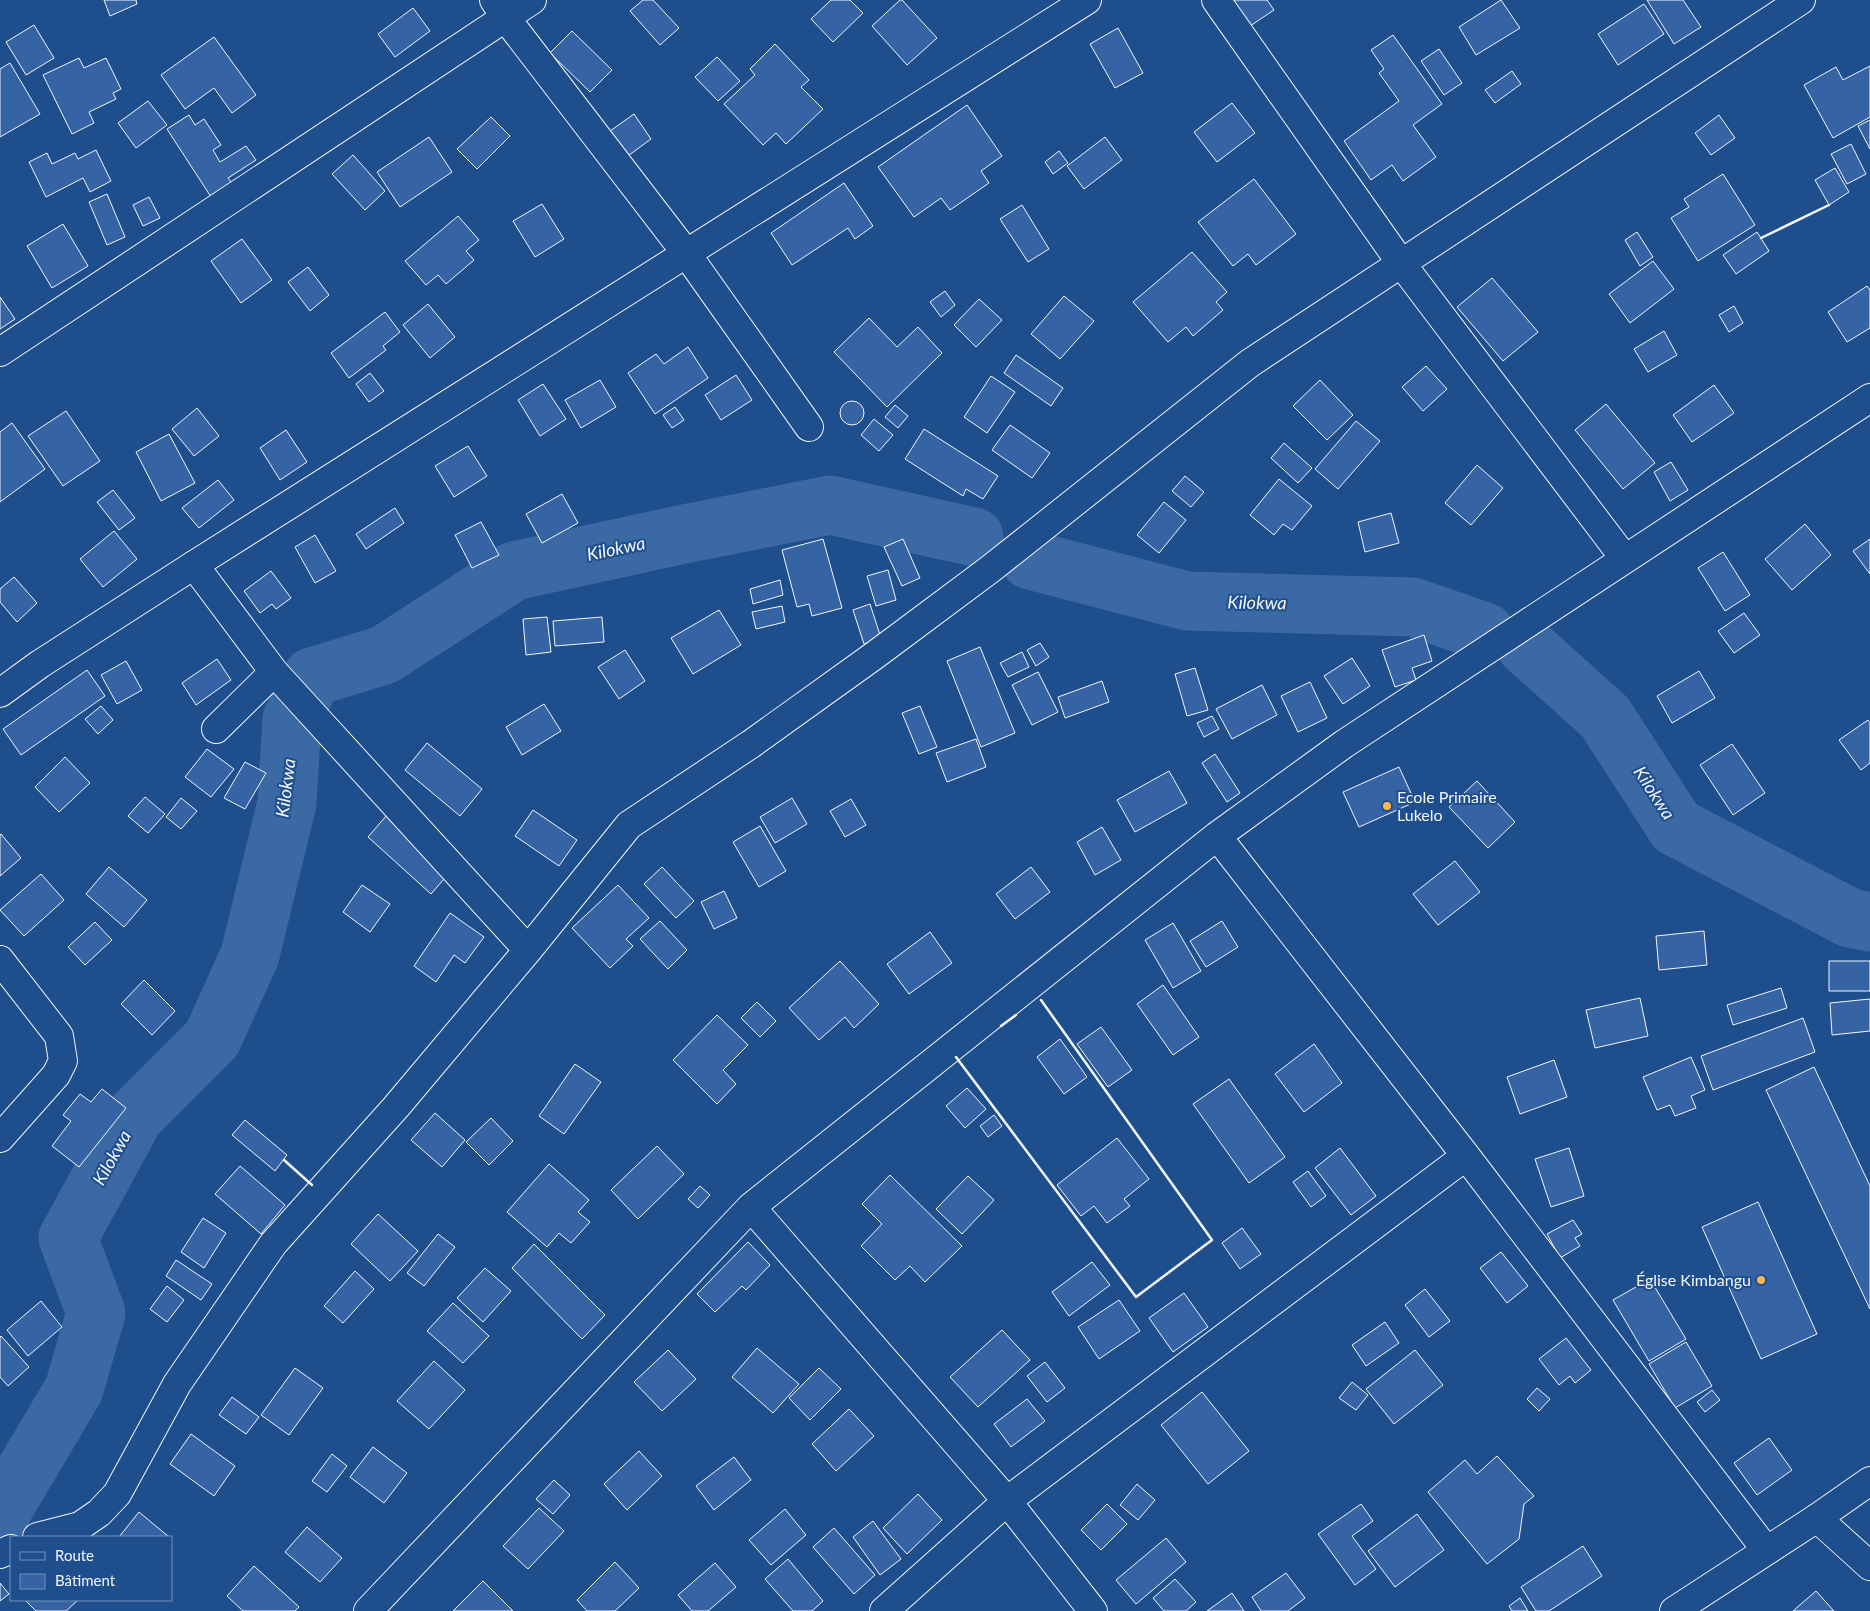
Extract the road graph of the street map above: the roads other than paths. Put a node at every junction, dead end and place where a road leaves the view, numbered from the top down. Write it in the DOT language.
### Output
graph roads {
  1 [pos="532,0"];
  2 [pos="1087,0"];
  3 [pos="1216,0"];
  4 [pos="1801,0"];
  5 [pos="499,9"];
  6 [pos="686,253"];
  7 [pos="1401,263"];
  8 [pos="0,352"];
  9 [pos="1870,398"];
  10 [pos="808,427"];
  11 [pos="1625,559"];
  12 [pos="194,565"];
  13 [pos="280,678"];
  14 [pos="0,693"];
  15 [pos="216,730"];
  16 [pos="1217,836"];
  17 [pos="528,950"];
  18 [pos="0,960"];
  19 [pos="0,1138"];
  20 [pos="1466,1156"];
  21 [pos="751,1207"];
  22 [pos="1870,1481"];
  23 [pos="1007,1501"];
  24 [pos="1816,1518"];
  25 [pos="41,1536"];
  26 [pos="1766,1550"];
  27 [pos="1870,1566"];
  28 [pos="368,1611"];
  29 [pos="884,1611"];
  30 [pos="1093,1611"];
  31 [pos="1674,1611"];
  1 -- 5 [label="street"];
  2 -- 6 [label="street"];
  3 -- 7 [label="street"];
  4 -- 7 [label="street"];
  5 -- 6 [label="street"];
  5 -- 8 [label="street"];
  6 -- 10 [label="street"];
  6 -- 12 [label="street"];
  7 -- 11 [label="street"];
  7 -- 17 [label="street"];
  9 -- 11 [label="street"];
  11 -- 16 [label="street"];
  12 -- 13 [label="street"];
  12 -- 14 [label="street"];
  13 -- 15 [label="street"];
  13 -- 17 [label="street"];
  16 -- 20 [label="street"];
  16 -- 21 [label="street"];
  17 -- 25 [label="street"];
  18 -- 19 [label="street"];
  20 -- 23 [label="street"];
  20 -- 26 [label="street"];
  21 -- 23 [label="street"];
  21 -- 28 [label="street"];
  22 -- 24 [label="street"];
  23 -- 29 [label="street"];
  23 -- 30 [label="street"];
  24 -- 26 [label="street"];
  24 -- 27 [label="street"];
  26 -- 31 [label="street"];
}
